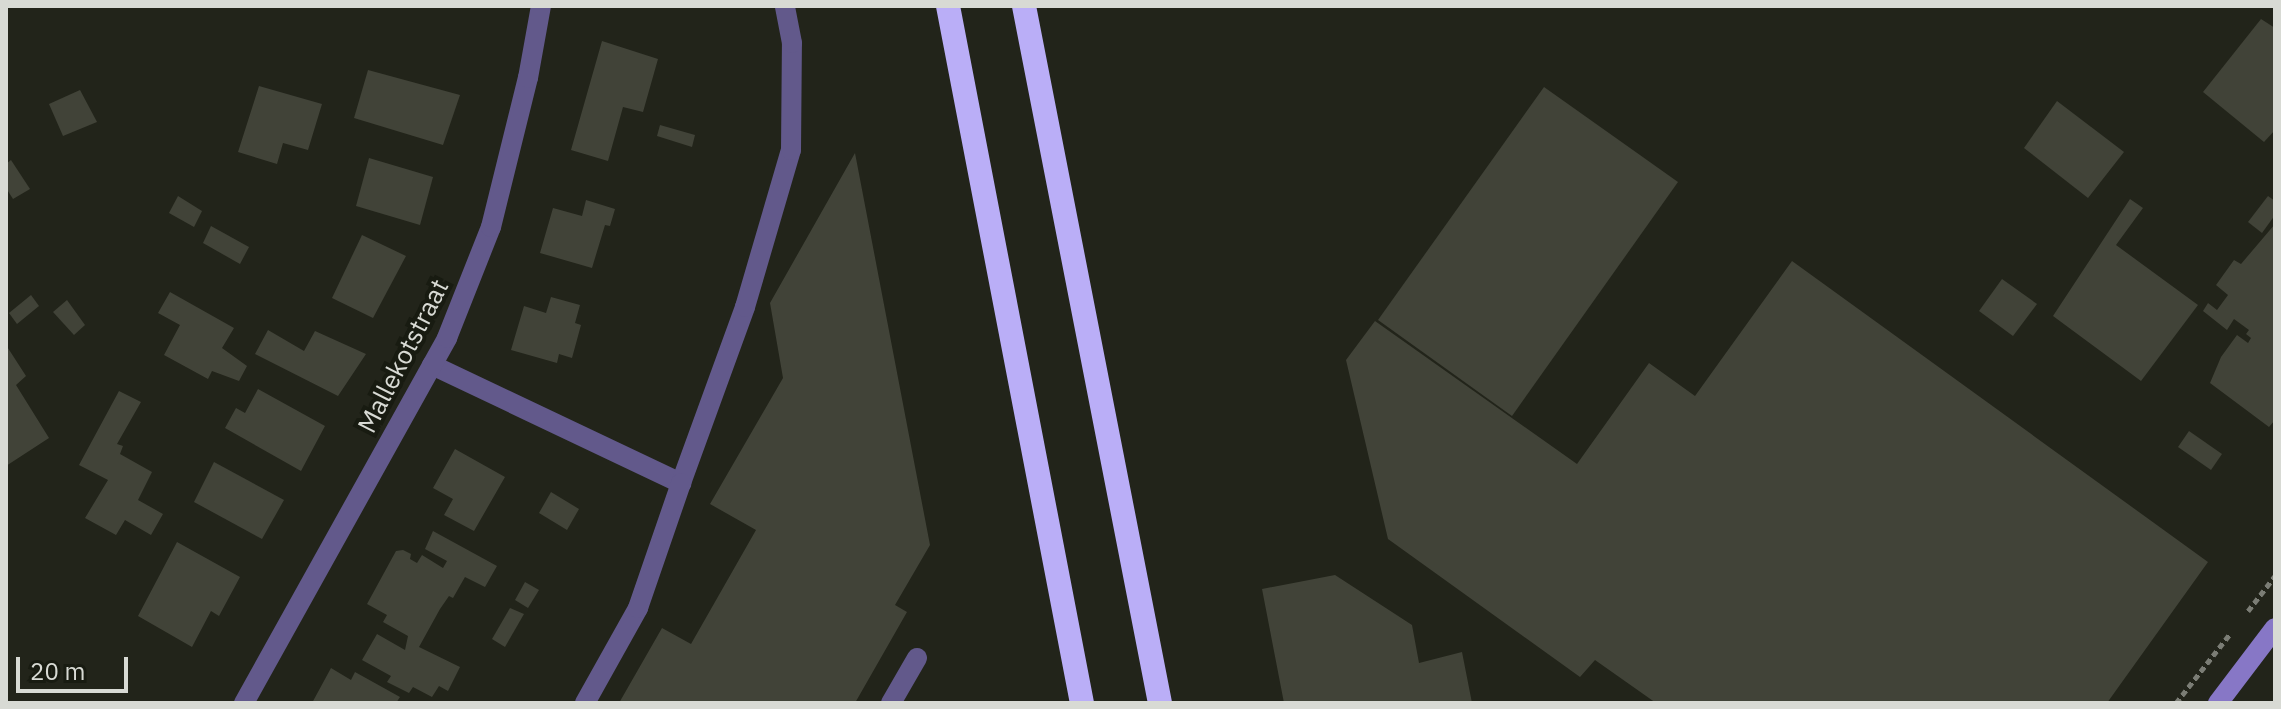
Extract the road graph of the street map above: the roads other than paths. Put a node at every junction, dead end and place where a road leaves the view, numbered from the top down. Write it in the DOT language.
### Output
graph roads {
  1 [pos="541,6"];
  2 [pos="785,6"];
  3 [pos="948,6"];
  4 [pos="1024,6"];
  5 [pos="432,365"];
  6 [pos="681,483"];
  7 [pos="2275,628"];
  8 [pos="917,658"];
  9 [pos="244,703"];
  10 [pos="585,703"];
  11 [pos="891,703"];
  12 [pos="1082,703"];
  13 [pos="1160,703"];
  14 [pos="2218,703"];
  1 -- 5 [label="street, Mallekotstraat"];
  2 -- 6 [label="street"];
  3 -- 12 [label="highway"];
  4 -- 13 [label="highway"];
  5 -- 6 [label="street"];
  5 -- 9 [label="street, Mallekotstraat"];
  6 -- 10 [label="street"];
  7 -- 14 [label="street"];
  8 -- 11 [label="street"];
}
